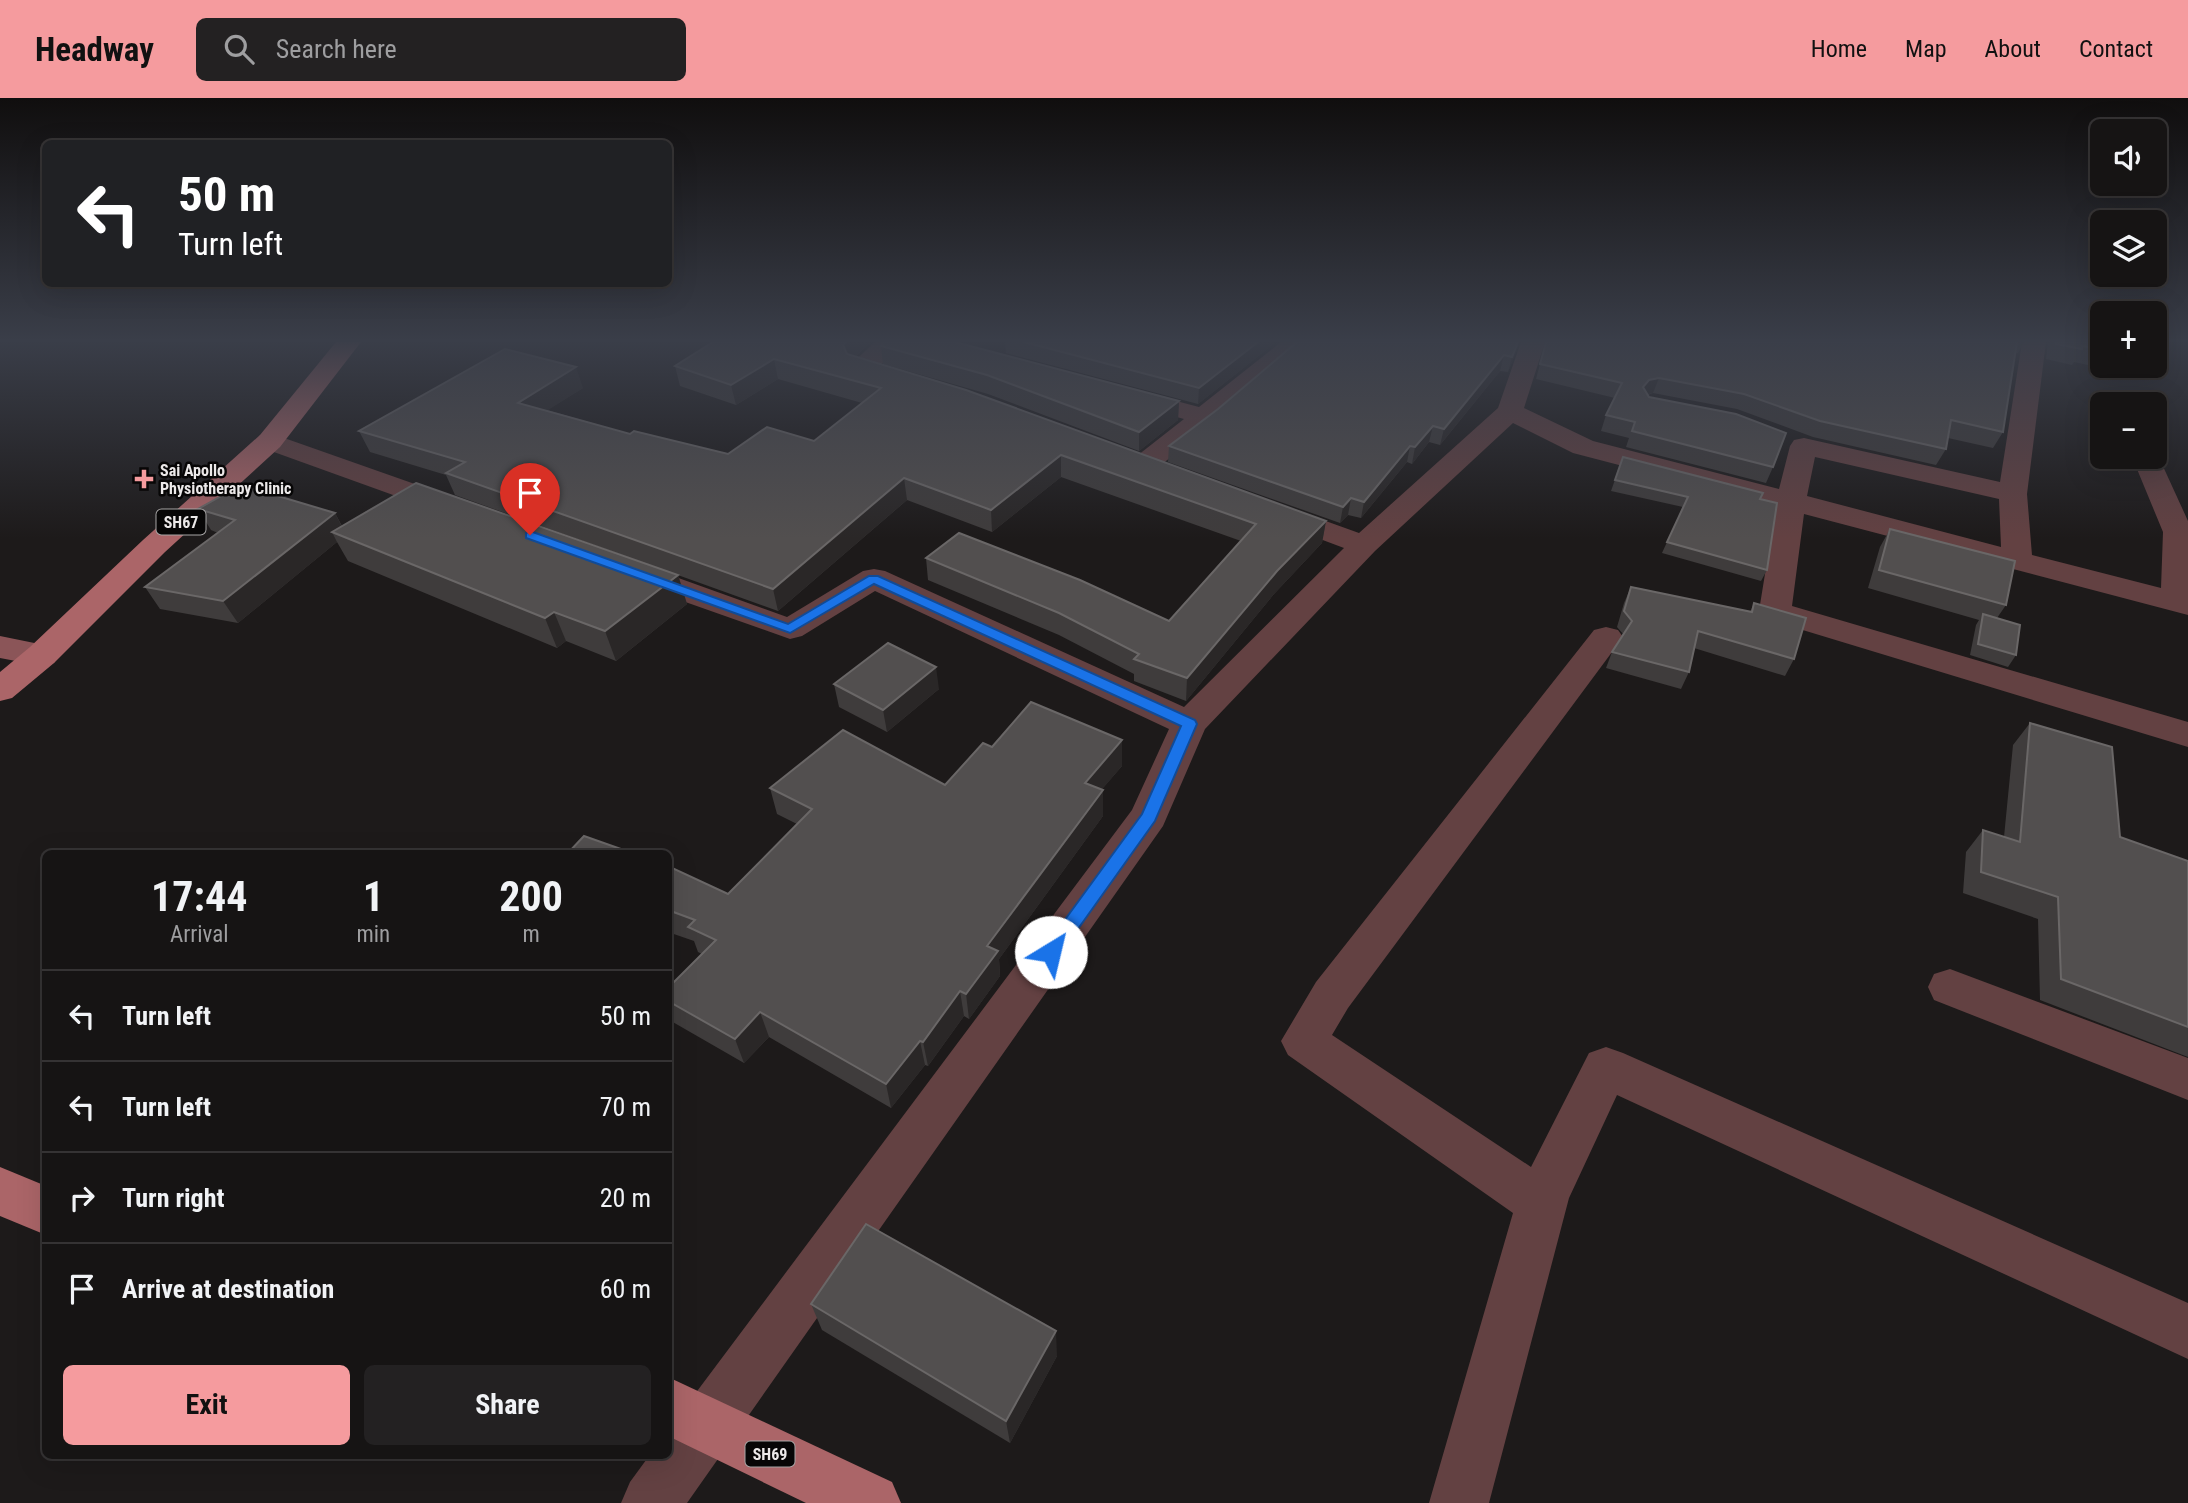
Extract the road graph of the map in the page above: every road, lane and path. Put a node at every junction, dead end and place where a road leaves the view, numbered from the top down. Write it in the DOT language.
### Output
graph roads {
  1 [pos="297,408"];
  2 [pos="1170,408"];
  3 [pos="1217,408"];
  4 [pos="1511,408"];
  5 [pos="2025,408"];
  6 [pos="1510,411"];
  7 [pos="1206,417"];
  8 [pos="270,441"];
  9 [pos="1114,454"];
  10 [pos="1143,465"];
  11 [pos="2151,469"];
  12 [pos="1169,475"];
  13 [pos="2014,494"];
  14 [pos="1791,501"];
  15 [pos="1247,503"];
  16 [pos="478,516"];
  17 [pos="1364,545"];
  18 [pos="2017,559"];
  19 [pos="608,563"];
  20 [pos="2183,603"];
  21 [pos="1606,637"];
  22 [pos="0,646"];
  23 [pos="42,655"];
  24 [pos="0,690"];
  25 [pos="1189,724"];
  26 [pos="2188,735"];
  27 [pos="1950,987"];
  28 [pos="2188,1079"];
  29 [pos="0,1191"];
  30 [pos="1541,1203"];
  31 [pos="42,1209"];
  32 [pos="2188,1331"];
  33 [pos="689,1415"];
  34 [pos="672,1454"];
  35 [pos="670,1459"];
  36 [pos="651,1503"];
  37 [pos="871,1503"];
  38 [pos="1459,1503"];
  1 -- 8 [label="main road, SH67"];
  2 -- 7 [label="street"];
  3 -- 7 [label="street"];
  4 -- 6 [label="street"];
  5 -- 13 [label="street"];
  6 -- 14 [label="street"];
  6 -- 17 [label="street"];
  7 -- 10 [label="street"];
  8 -- 16 [label="street"];
  8 -- 23 [label="main road, SH67"];
  9 -- 10 [label="street"];
  10 -- 12 [label="street"];
  11 -- 20 [label="street"];
  13 -- 14 [label="street"];
  13 -- 18 [label="street"];
  14 -- 18 [label="street"];
  14 -- 26 [label="street"];
  15 -- 17 [label="street"];
  17 -- 25 [label="street"];
  18 -- 20 [label="street"];
  19 -- 25 [label="street"];
  21 -- 30 [label="street"];
  22 -- 23 [label="main road"];
  23 -- 24 [label="main road, SH67"];
  25 -- 33 [label="street"];
  27 -- 28 [label="street"];
  29 -- 31 [label="main road"];
  30 -- 32 [label="street"];
  30 -- 38 [label="street"];
  33 -- 34 [label="street"];
  33 -- 37 [label="main road, SH69"];
  35 -- 36 [label="street"];
}
